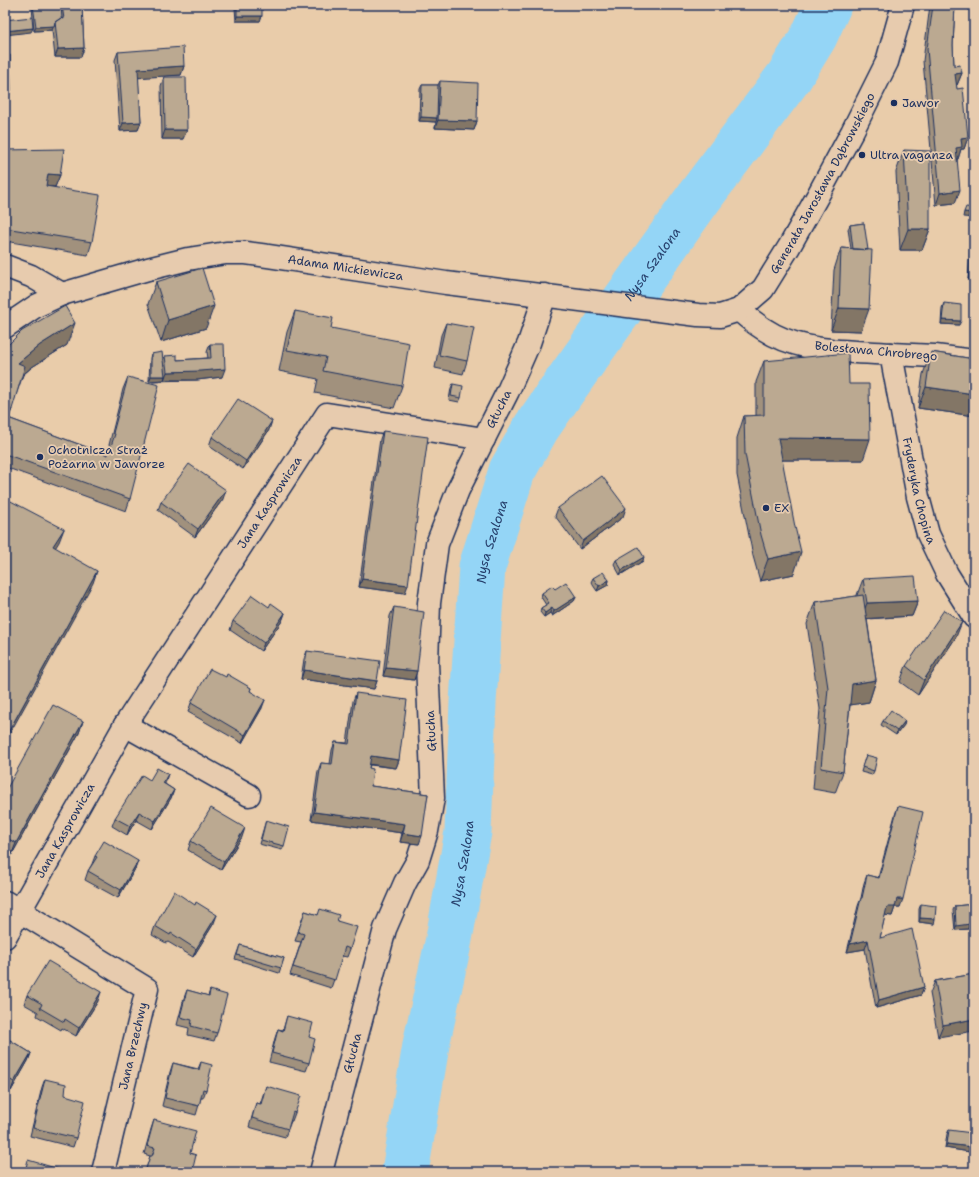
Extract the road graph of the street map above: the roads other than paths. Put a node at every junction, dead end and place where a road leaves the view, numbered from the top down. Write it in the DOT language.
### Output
graph roads {
  1 [pos="903,5"];
  2 [pos="5,266"];
  3 [pos="62,294"];
  4 [pos="554,296"];
  5 [pos="739,310"];
  6 [pos="698,315"];
  7 [pos="5,327"];
  8 [pos="892,354"];
  9 [pos="974,361"];
  10 [pos="484,439"];
  11 [pos="974,617"];
  12 [pos="125,725"];
  13 [pos="249,795"];
  14 [pos="13,907"];
  15 [pos="5,937"];
  16 [pos="103,1172"];
  17 [pos="321,1172"];
  1 -- 5 [label="street, Generała Jarosława Dąbrowskiego"];
  2 -- 3 [label="street"];
  3 -- 4 [label="street, Adama Mickiewicza"];
  3 -- 7 [label="street, Adama Mickiewicza"];
  4 -- 6 [label="street, Adama Mickiewicza"];
  4 -- 10 [label="street, Głucha"];
  5 -- 6 [label="street, Generała Jarosława Dąbrowskiego"];
  5 -- 8 [label="street, Bolesława Chrobrego"];
  8 -- 9 [label="street, Bolesława Chrobrego"];
  8 -- 11 [label="street, Fryderyka Chopina"];
  10 -- 12 [label="street, Jana Kasprowicza"];
  10 -- 17 [label="street, Głucha"];
  12 -- 13 [label="street"];
  12 -- 14 [label="street, Jana Kasprowicza"];
  14 -- 15 [label="street, Jana Kasprowicza"];
  14 -- 16 [label="street, Jana Brzechwy"];
}
